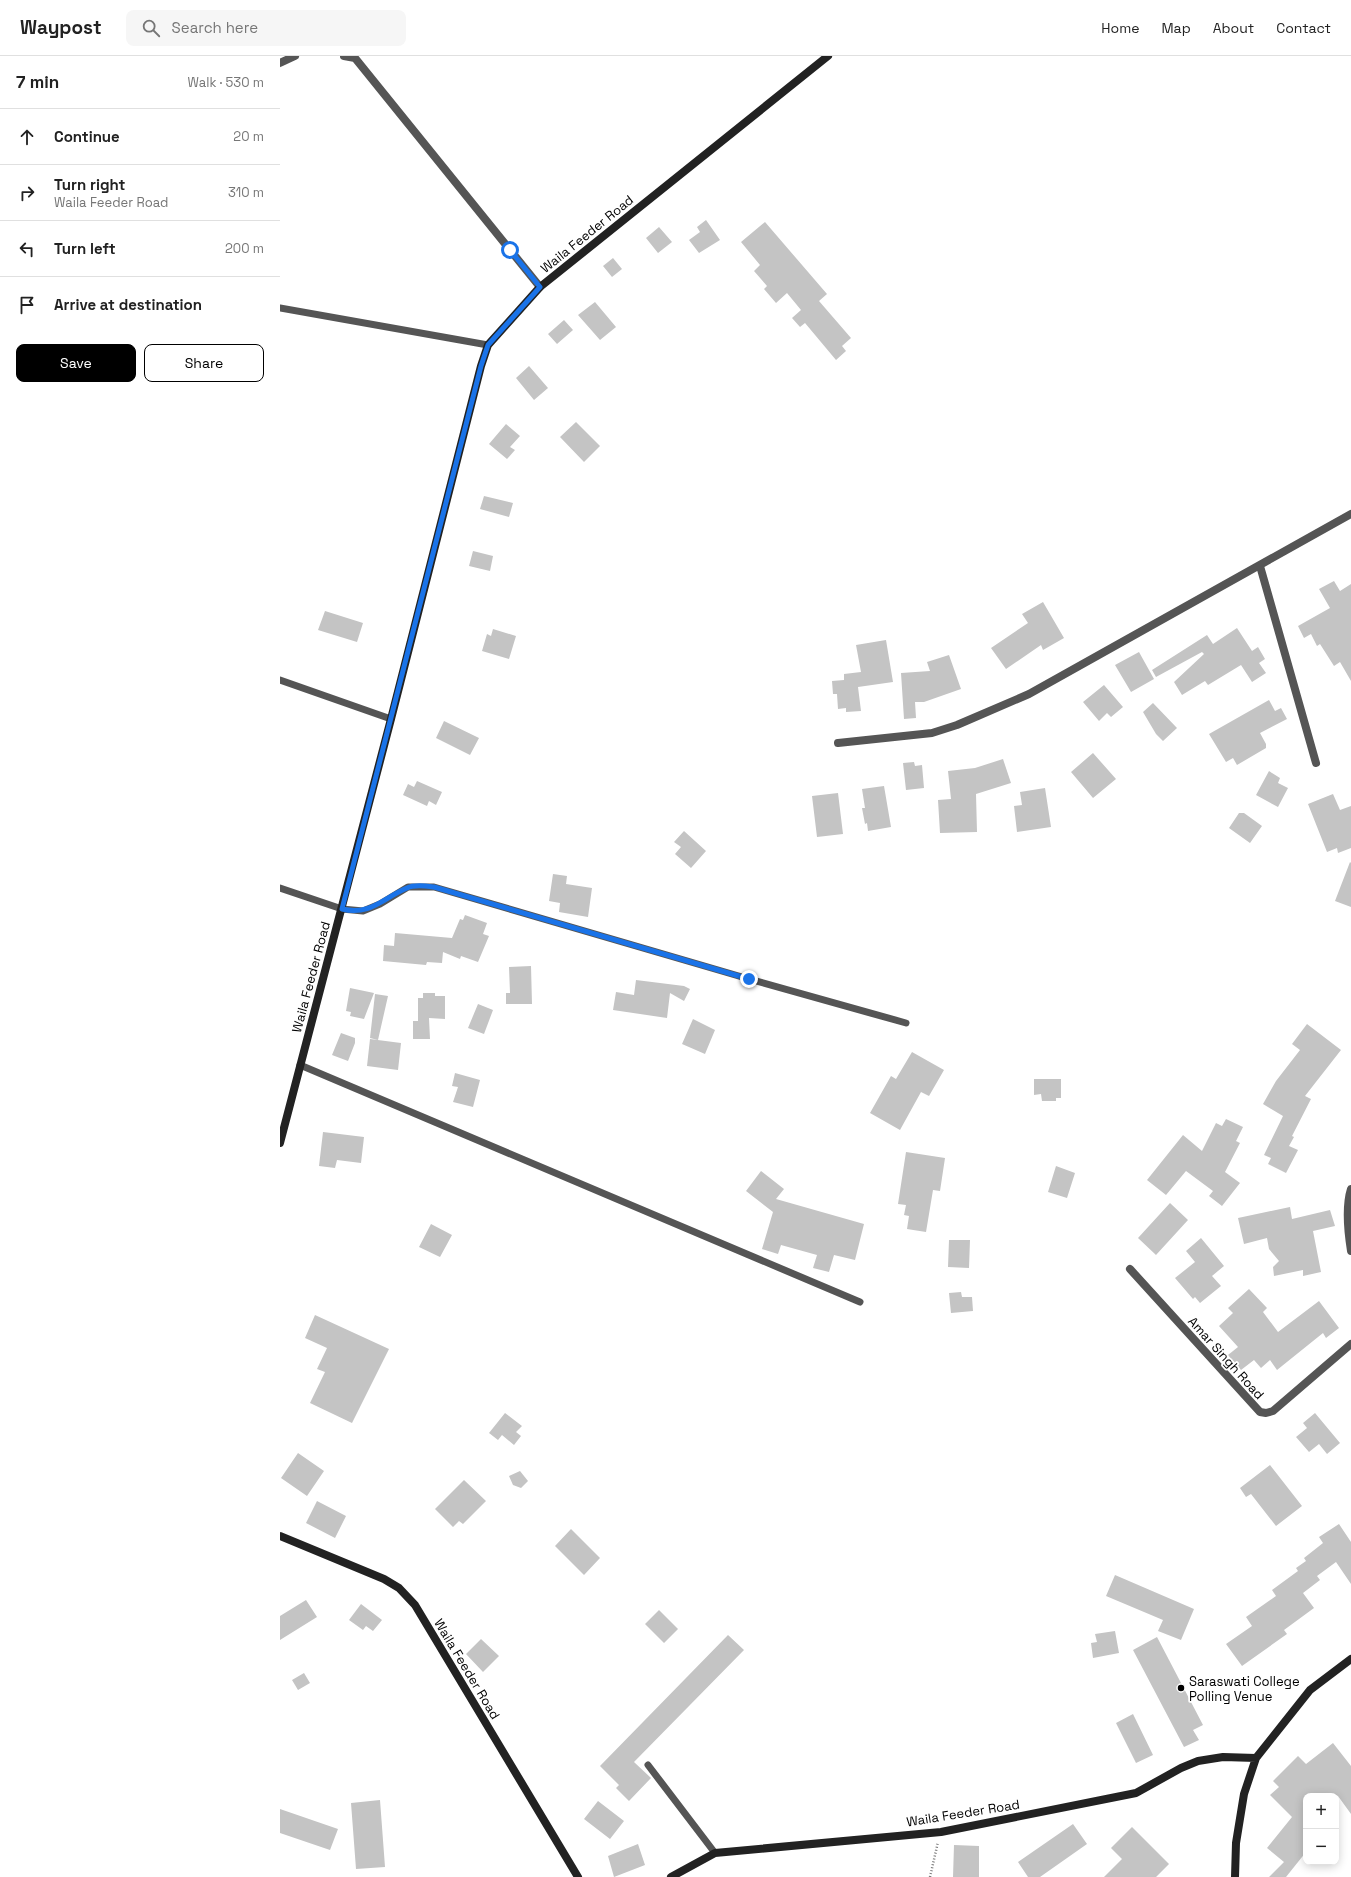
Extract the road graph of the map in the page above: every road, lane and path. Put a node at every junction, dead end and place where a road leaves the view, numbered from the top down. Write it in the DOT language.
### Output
graph roads {
  1 [pos="295,56"];
  2 [pos="344,56"];
  3 [pos="828,56"];
  4 [pos="356,57"];
  5 [pos="280,63"];
  6 [pos="540,287"];
  7 [pos="280,308"];
  8 [pos="488,345"];
  9 [pos="1351,514"];
  10 [pos="1260,566"];
  11 [pos="280,680"];
  12 [pos="391,719"];
  13 [pos="838,743"];
  14 [pos="1316,763"];
  15 [pos="280,888"];
  16 [pos="342,909"];
  17 [pos="906,1023"];
  18 [pos="300,1065"];
  19 [pos="282,1126"];
  20 [pos="280,1143"];
  21 [pos="1351,1189"];
  22 [pos="1351,1251"];
  23 [pos="1130,1269"];
  24 [pos="860,1302"];
  25 [pos="1351,1344"];
  26 [pos="280,1536"];
  27 [pos="1351,1659"];
  28 [pos="1256,1758"];
  29 [pos="648,1765"];
  30 [pos="941,1832"];
  31 [pos="715,1853"];
  32 [pos="578,1877"];
  33 [pos="671,1877"];
  34 [pos="930,1877"];
  35 [pos="1235,1877"];
  1 -- 5 [label="street"];
  2 -- 4 [label="street"];
  3 -- 6 [label="street, Waila Feeder Road"];
  4 -- 6 [label="street"];
  6 -- 8 [label="street, Waila Feeder Road"];
  7 -- 8 [label="lane"];
  8 -- 12 [label="street, Waila Feeder Road"];
  9 -- 10 [label="street"];
  10 -- 13 [label="street"];
  10 -- 14 [label="street"];
  11 -- 12 [label="lane"];
  12 -- 16 [label="street, Waila Feeder Road"];
  15 -- 16 [label="lane"];
  16 -- 17 [label="lane"];
  16 -- 18 [label="street, Waila Feeder Road"];
  18 -- 19 [label="street, Waila Feeder Road"];
  18 -- 24 [label="lane"];
  19 -- 20 [label="street, Waila Feeder Road"];
  21 -- 22 [label="street"];
  23 -- 25 [label="street, Amar Singh Road"];
  26 -- 32 [label="street, Waila Feeder Road"];
  27 -- 28 [label="street"];
  28 -- 30 [label="street, Waila Feeder Road"];
  28 -- 35 [label="street"];
  29 -- 31 [label="lane"];
  30 -- 31 [label="street, Waila Feeder Road"];
  30 -- 34 [label="path"];
  31 -- 33 [label="street, Waila Feeder Road"];
}
